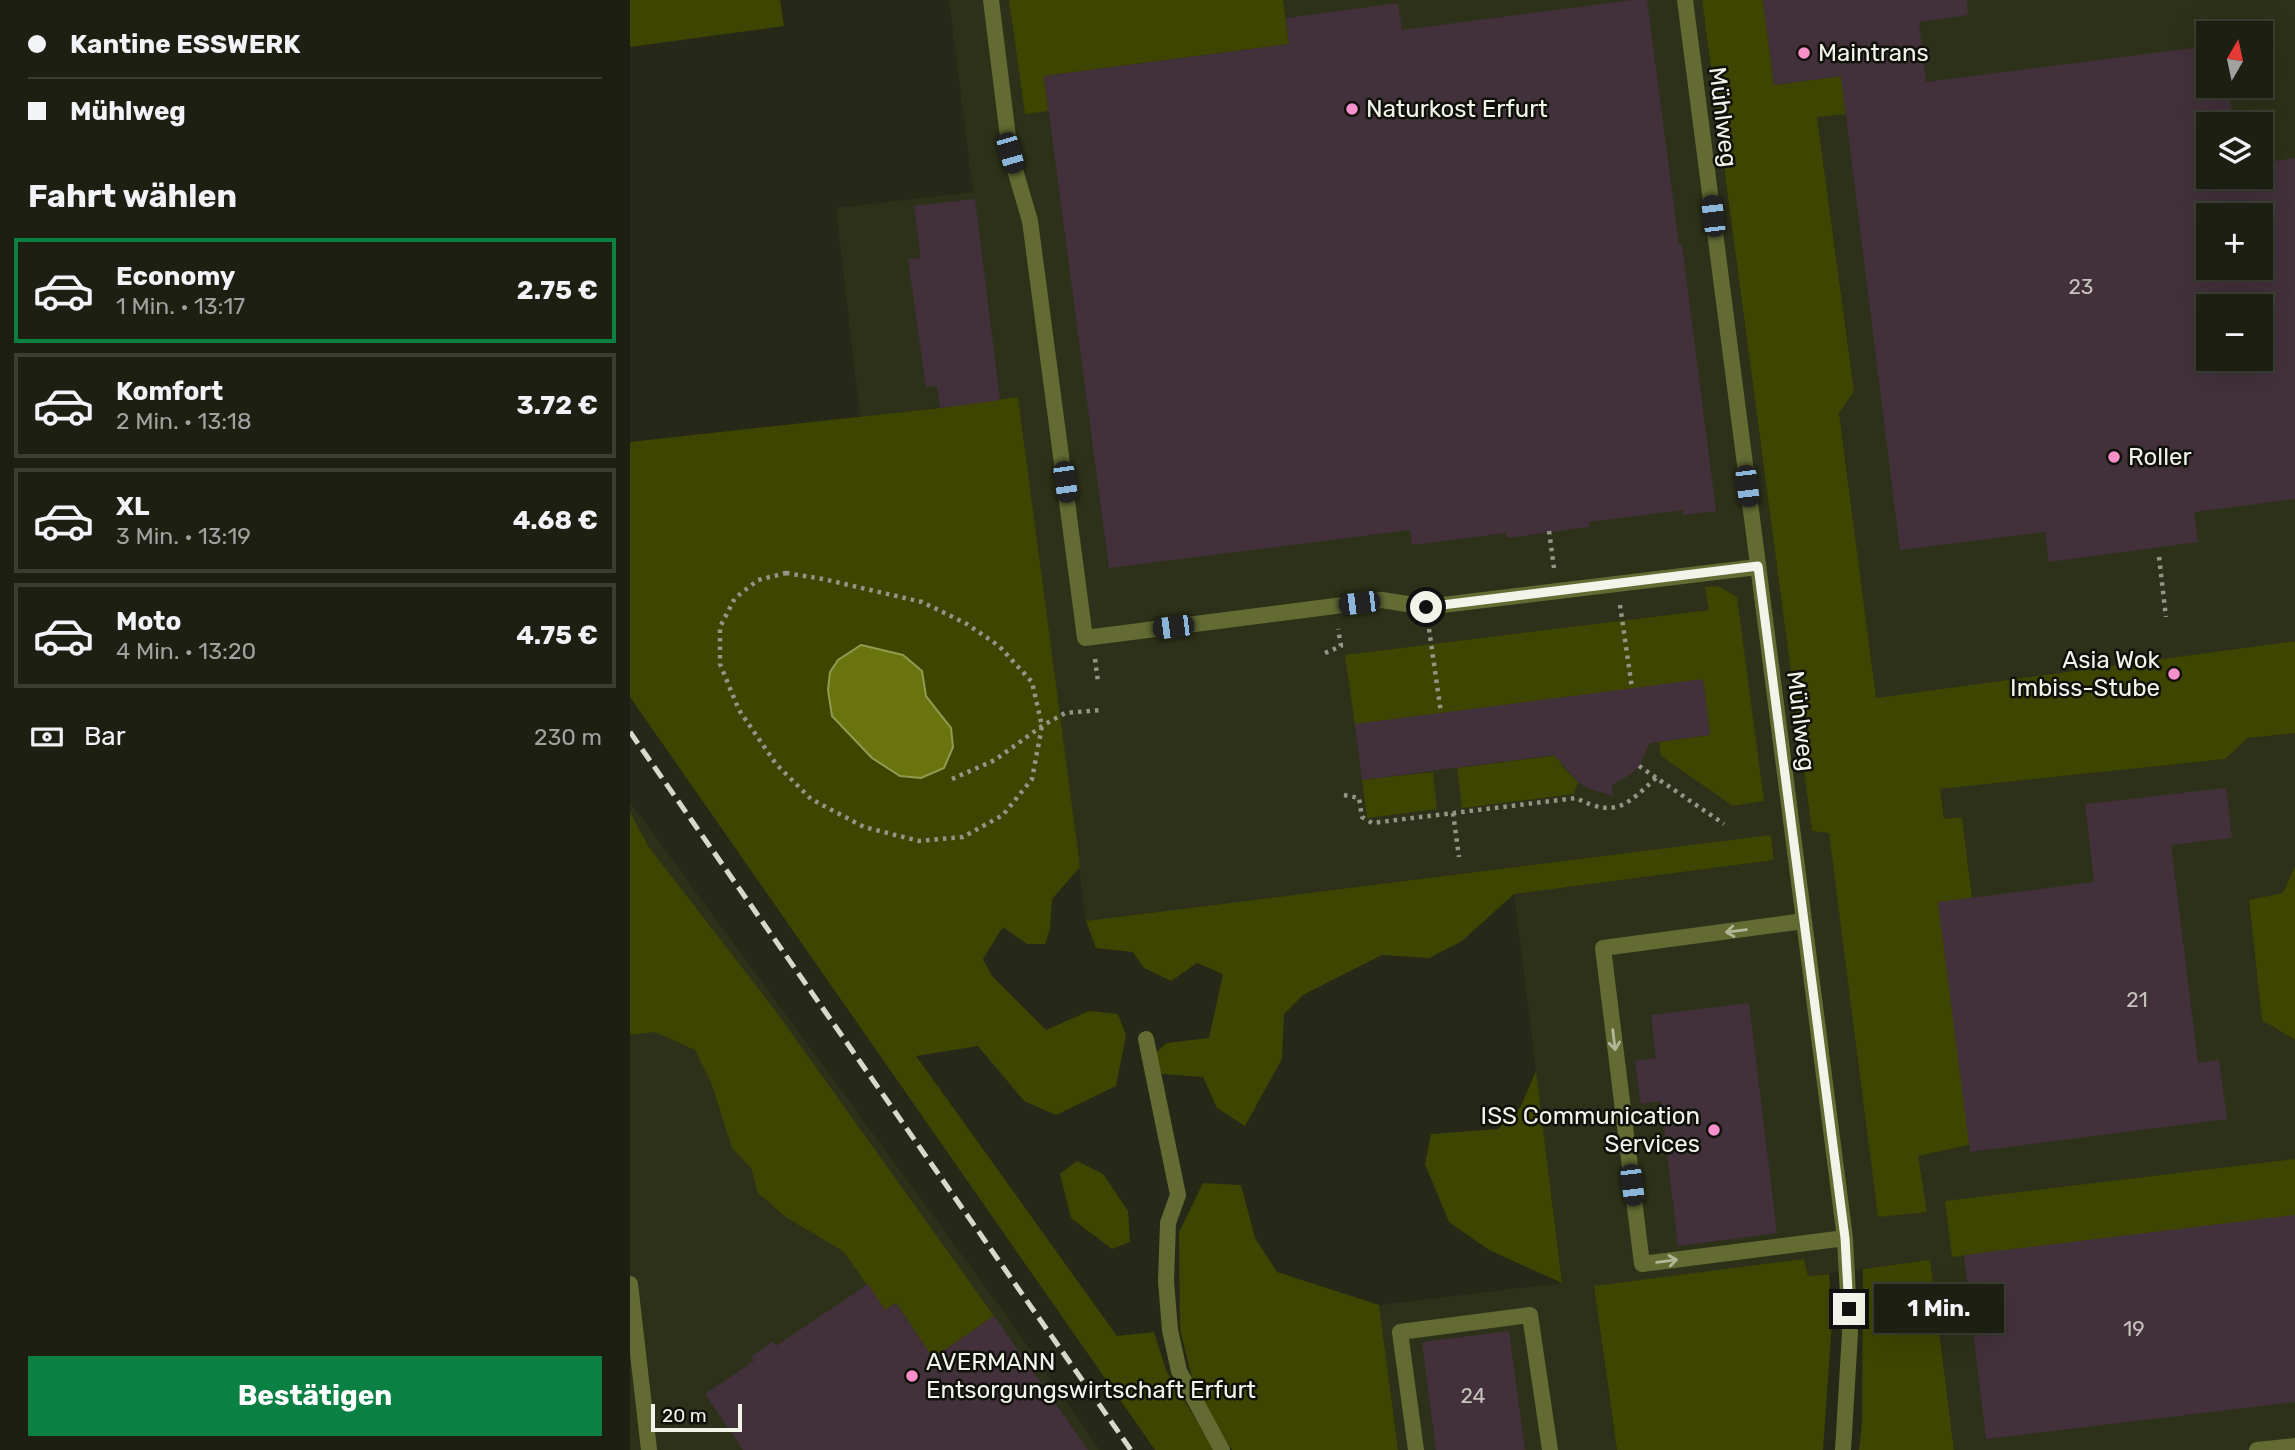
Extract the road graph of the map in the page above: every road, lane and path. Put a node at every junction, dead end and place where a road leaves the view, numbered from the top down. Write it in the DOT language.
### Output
graph roads {
  1 [pos="991,0"];
  2 [pos="1685,0"];
  3 [pos="1549,531"];
  4 [pos="2159,557"];
  5 [pos="1758,566"];
  6 [pos="1616,584"];
  7 [pos="1557,591"];
  8 [pos="1335,606"];
  9 [pos="1426,607"];
  10 [pos="2166,617"];
  11 [pos="1325,653"];
  12 [pos="1632,688"];
  13 [pos="1101,710"];
  14 [pos="1441,713"];
  15 [pos="1042,726"];
  16 [pos="1639,766"];
  17 [pos="1657,778"];
  18 [pos="952,779"];
  19 [pos="1344,795"];
  20 [pos="1453,813"];
  21 [pos="1724,824"];
  22 [pos="1459,857"];
  23 [pos="1804,922"];
  24 [pos="1146,1039"];
  25 [pos="1845,1238"];
  26 [pos="630,1284"];
  27 [pos="2295,1446"];
  28 [pos="649,1450"];
  29 [pos="1222,1450"];
  30 [pos="1416,1450"];
  31 [pos="1550,1450"];
  32 [pos="1843,1450"];
  33 [pos="2257,1450"];
  1 -- 8 [label="lane"];
  2 -- 5 [label="lane, Mühlweg"];
  3 -- 7 [label="path"];
  4 -- 10 [label="path"];
  5 -- 6 [label="lane"];
  5 -- 23 [label="lane, Mühlweg"];
  6 -- 7 [label="lane"];
  6 -- 12 [label="path"];
  7 -- 9 [label="lane"];
  8 -- 9 [label="lane"];
  8 -- 11 [label="path"];
  9 -- 14 [label="path"];
  13 -- 15 [label="path"];
  15 -- 15 [label="path"];
  15 -- 18 [label="path"];
  16 -- 17 [label="path"];
  17 -- 20 [label="path"];
  17 -- 21 [label="path"];
  19 -- 20 [label="path"];
  20 -- 22 [label="path"];
  23 -- 25 [label="lane, Mühlweg"];
  23 -- 25 [label="lane, one-way"];
  24 -- 29 [label="lane"];
  25 -- 32 [label="lane, Mühlweg"];
  26 -- 28 [label="lane"];
  27 -- 33 [label="lane"];
  30 -- 31 [label="lane"];
}
